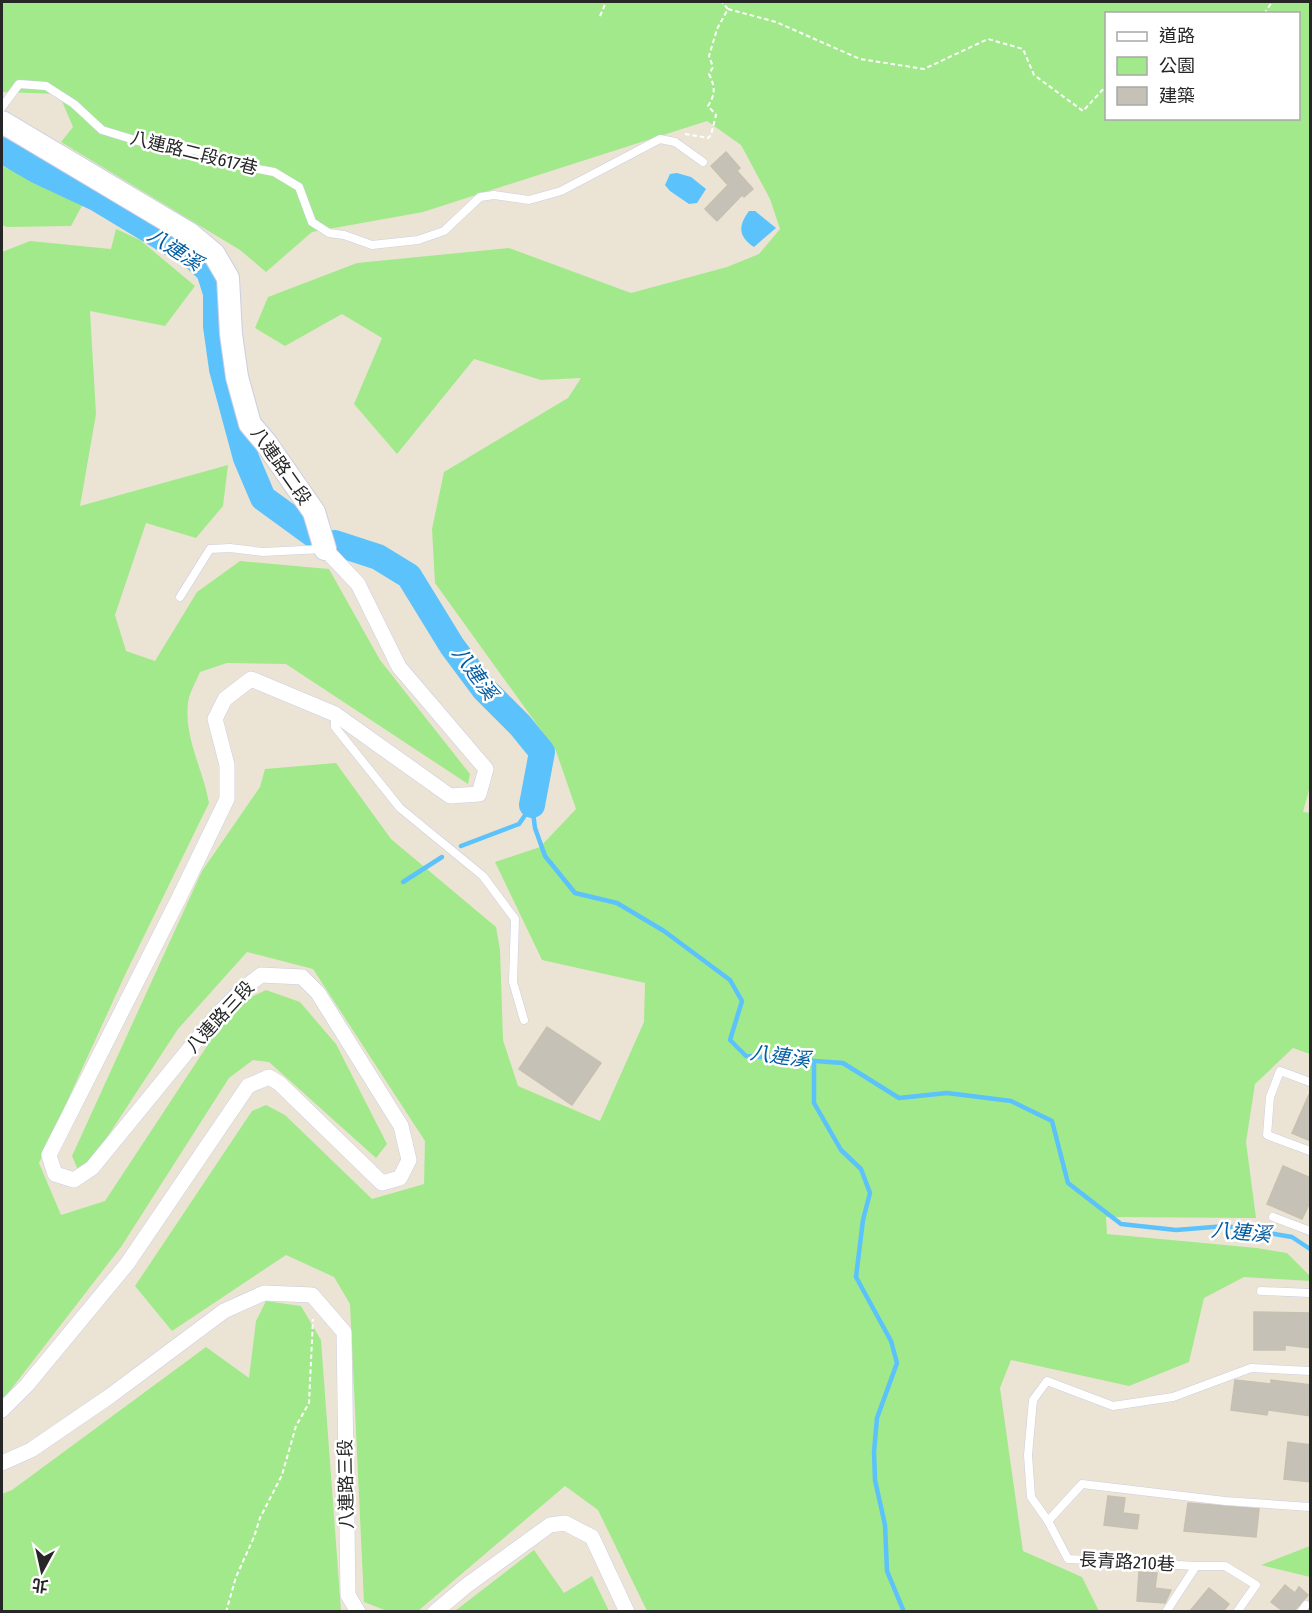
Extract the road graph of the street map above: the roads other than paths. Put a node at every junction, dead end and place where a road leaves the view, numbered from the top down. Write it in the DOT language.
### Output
graph roads {
  1 [pos="2,107"];
  2 [pos="2,122"];
  3 [pos="703,162"];
  4 [pos="325,549"];
  5 [pos="180,597"];
  6 [pos="250,679"];
  7 [pos="335,714"];
  8 [pos="524,1020"];
  9 [pos="1311,1083"];
  10 [pos="1311,1151"];
  11 [pos="1273,1217"];
  12 [pos="1311,1231"];
  13 [pos="1261,1291"];
  14 [pos="1311,1293"];
  15 [pos="1311,1371"];
  16 [pos="2,1410"];
  17 [pos="2,1463"];
  18 [pos="1311,1507"];
  19 [pos="1048,1521"];
  20 [pos="1196,1566"];
  21 [pos="357,1611"];
  22 [pos="435,1611"];
  23 [pos="627,1611"];
  24 [pos="1166,1611"];
  25 [pos="1237,1611"];
  1 -- 3 [label="lane, 八連路二段617巷"];
  2 -- 4 [label="street, 八連路二段"];
  4 -- 5 [label="lane"];
  4 -- 7 [label="street, 八連路二段"];
  6 -- 7 [label="street, 八連路二段"];
  6 -- 16 [label="street, 八連路三段"];
  7 -- 8 [label="lane"];
  9 -- 10 [label="lane"];
  11 -- 12 [label="lane"];
  13 -- 14 [label="lane"];
  15 -- 19 [label="lane, 長青路210巷"];
  17 -- 21 [label="street, 八連路三段"];
  18 -- 19 [label="lane"];
  19 -- 20 [label="lane, 長青路210巷"];
  20 -- 24 [label="lane"];
  20 -- 25 [label="lane, 長青路210巷"];
  22 -- 23 [label="street"];
}
